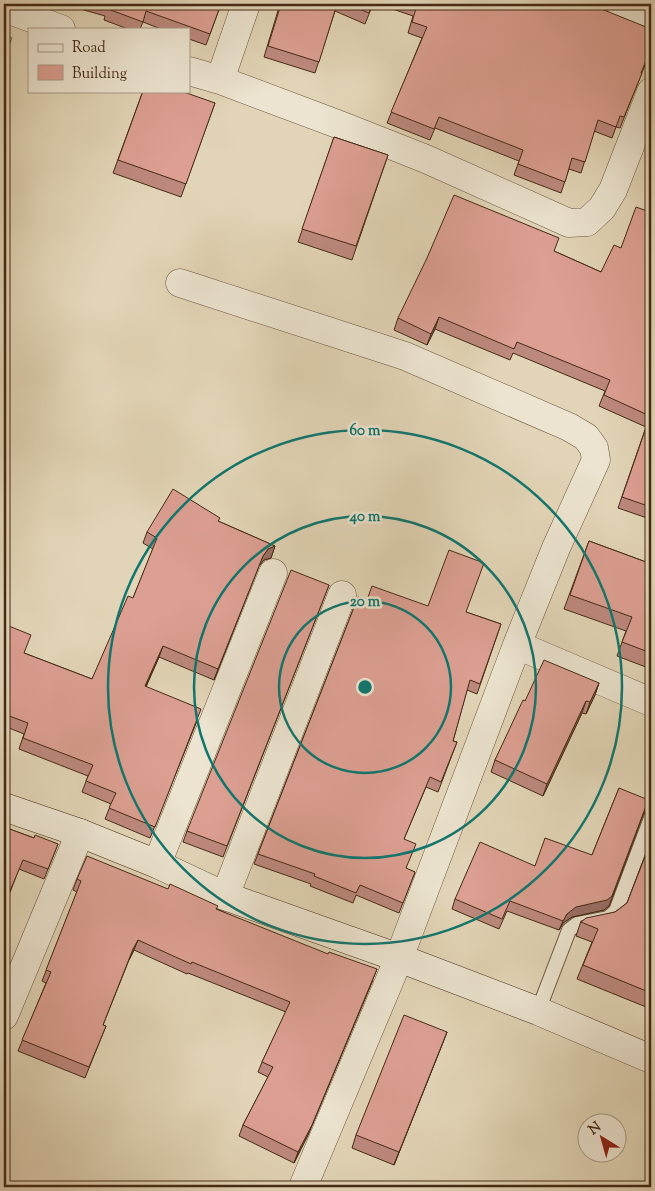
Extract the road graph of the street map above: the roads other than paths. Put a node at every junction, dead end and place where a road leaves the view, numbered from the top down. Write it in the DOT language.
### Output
graph roads {
  1 [pos="246,4"];
  2 [pos="620,4"];
  3 [pos="4,8"];
  4 [pos="651,14"];
  5 [pos="58,28"];
  6 [pos="190,71"];
  7 [pos="220,80"];
  8 [pos="651,92"];
  9 [pos="180,283"];
  10 [pos="273,573"];
  11 [pos="342,595"];
  12 [pos="517,645"];
  13 [pos="651,702"];
  14 [pos="4,807"];
  15 [pos="651,818"];
  16 [pos="80,834"];
  17 [pos="157,864"];
  18 [pos="225,896"];
  19 [pos="399,958"];
  20 [pos="538,1011"];
  21 [pos="4,1016"];
  22 [pos="651,1059"];
  23 [pos="303,1187"];
  1 -- 7 [label="street"];
  2 -- 4 [label="street"];
  3 -- 5 [label="street"];
  6 -- 7 [label="street"];
  7 -- 8 [label="street"];
  9 -- 12 [label="street"];
  10 -- 17 [label="street"];
  11 -- 18 [label="street"];
  12 -- 13 [label="street"];
  12 -- 19 [label="street"];
  14 -- 16 [label="street"];
  15 -- 20 [label="lane"];
  16 -- 17 [label="street"];
  16 -- 21 [label="street"];
  17 -- 18 [label="street"];
  18 -- 19 [label="street"];
  19 -- 20 [label="street"];
  19 -- 23 [label="street"];
  20 -- 22 [label="street"];
}
